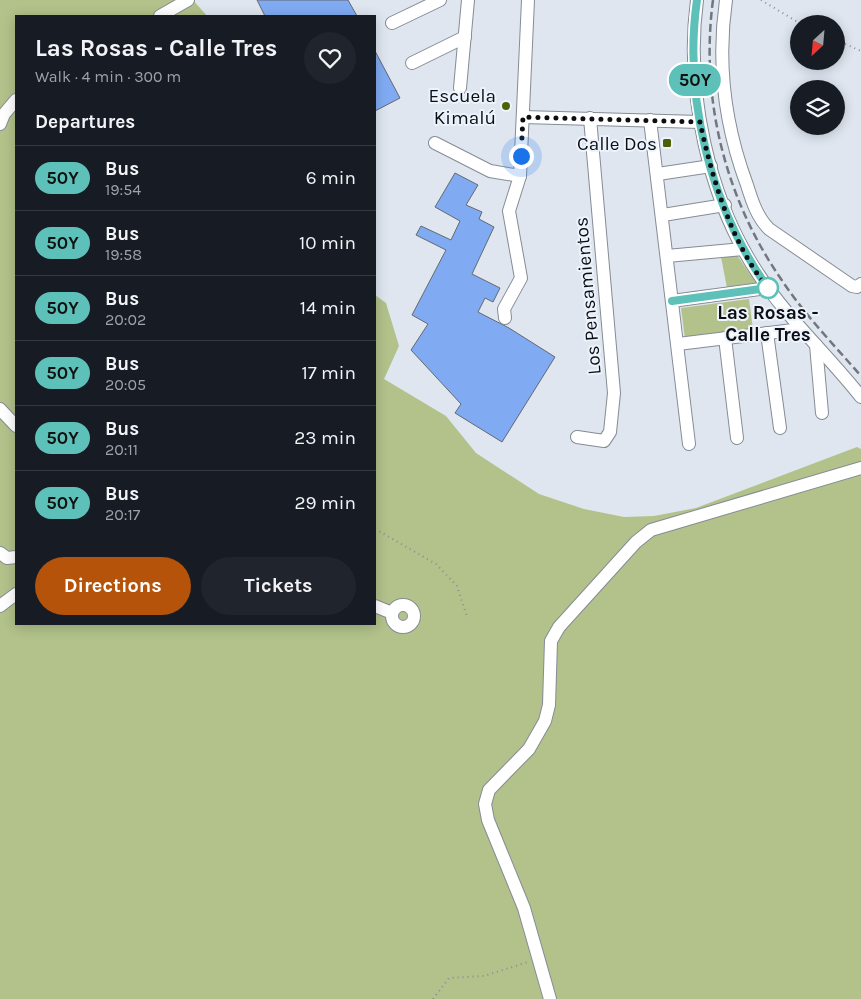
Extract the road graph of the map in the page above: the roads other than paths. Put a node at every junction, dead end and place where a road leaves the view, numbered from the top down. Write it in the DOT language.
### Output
graph roads {
  1 [pos="188,0"];
  2 [pos="440,0"];
  3 [pos="468,0"];
  4 [pos="528,0"];
  5 [pos="697,0"];
  6 [pos="726,0"];
  7 [pos="162,15"];
  8 [pos="392,23"];
  9 [pos="465,37"];
  10 [pos="412,63"];
  11 [pos="460,88"];
  12 [pos="15,101"];
  13 [pos="523,117"];
  14 [pos="590,118"];
  15 [pos="650,120"];
  16 [pos="700,122"];
  17 [pos="0,124"];
  18 [pos="435,143"];
  19 [pos="711,166"];
  20 [pos="658,174"];
  21 [pos="520,176"];
  22 [pos="725,206"];
  23 [pos="663,215"];
  24 [pos="743,249"];
  25 [pos="667,256"];
  26 [pos="861,284"];
  27 [pos="768,288"];
  28 [pos="672,301"];
  29 [pos="505,318"];
  30 [pos="801,329"];
  31 [pos="766,333"];
  32 [pos="725,338"];
  33 [pos="678,344"];
  34 [pos="816,345"];
  35 [pos="861,397"];
  36 [pos="0,409"];
  37 [pos="822,413"];
  38 [pos="15,425"];
  39 [pos="780,428"];
  40 [pos="577,437"];
  41 [pos="737,438"];
  42 [pos="688,444"];
  43 [pos="861,468"];
  44 [pos="0,553"];
  45 [pos="15,557"];
  46 [pos="15,595"];
  47 [pos="0,606"];
  48 [pos="376,606"];
  49 [pos="392,613"];
  50 [pos="550,999"];
  1 -- 7 [label="street"];
  2 -- 8 [label="street"];
  3 -- 9 [label="street"];
  4 -- 13 [label="street"];
  5 -- 16 [label="street"];
  6 -- 26 [label="street"];
  9 -- 10 [label="street"];
  9 -- 11 [label="street"];
  12 -- 17 [label="street"];
  13 -- 14 [label="street"];
  13 -- 21 [label="street"];
  14 -- 15 [label="street"];
  14 -- 40 [label="street, Los Pensamientos"];
  15 -- 16 [label="street"];
  15 -- 20 [label="street"];
  16 -- 19 [label="street"];
  18 -- 21 [label="street"];
  19 -- 20 [label="street"];
  19 -- 22 [label="street"];
  20 -- 23 [label="street"];
  21 -- 29 [label="street"];
  22 -- 23 [label="street"];
  22 -- 24 [label="street"];
  23 -- 25 [label="street"];
  24 -- 25 [label="street"];
  24 -- 27 [label="street"];
  25 -- 28 [label="street"];
  27 -- 28 [label="street"];
  27 -- 30 [label="street"];
  28 -- 33 [label="street"];
  30 -- 31 [label="street"];
  30 -- 34 [label="street"];
  31 -- 32 [label="street"];
  31 -- 39 [label="street"];
  32 -- 33 [label="street"];
  32 -- 41 [label="street"];
  33 -- 42 [label="street"];
  34 -- 35 [label="street"];
  34 -- 37 [label="street"];
  36 -- 38 [label="street"];
  43 -- 50 [label="street"];
  44 -- 45 [label="street"];
  46 -- 47 [label="street"];
  48 -- 49 [label="street"];
}
